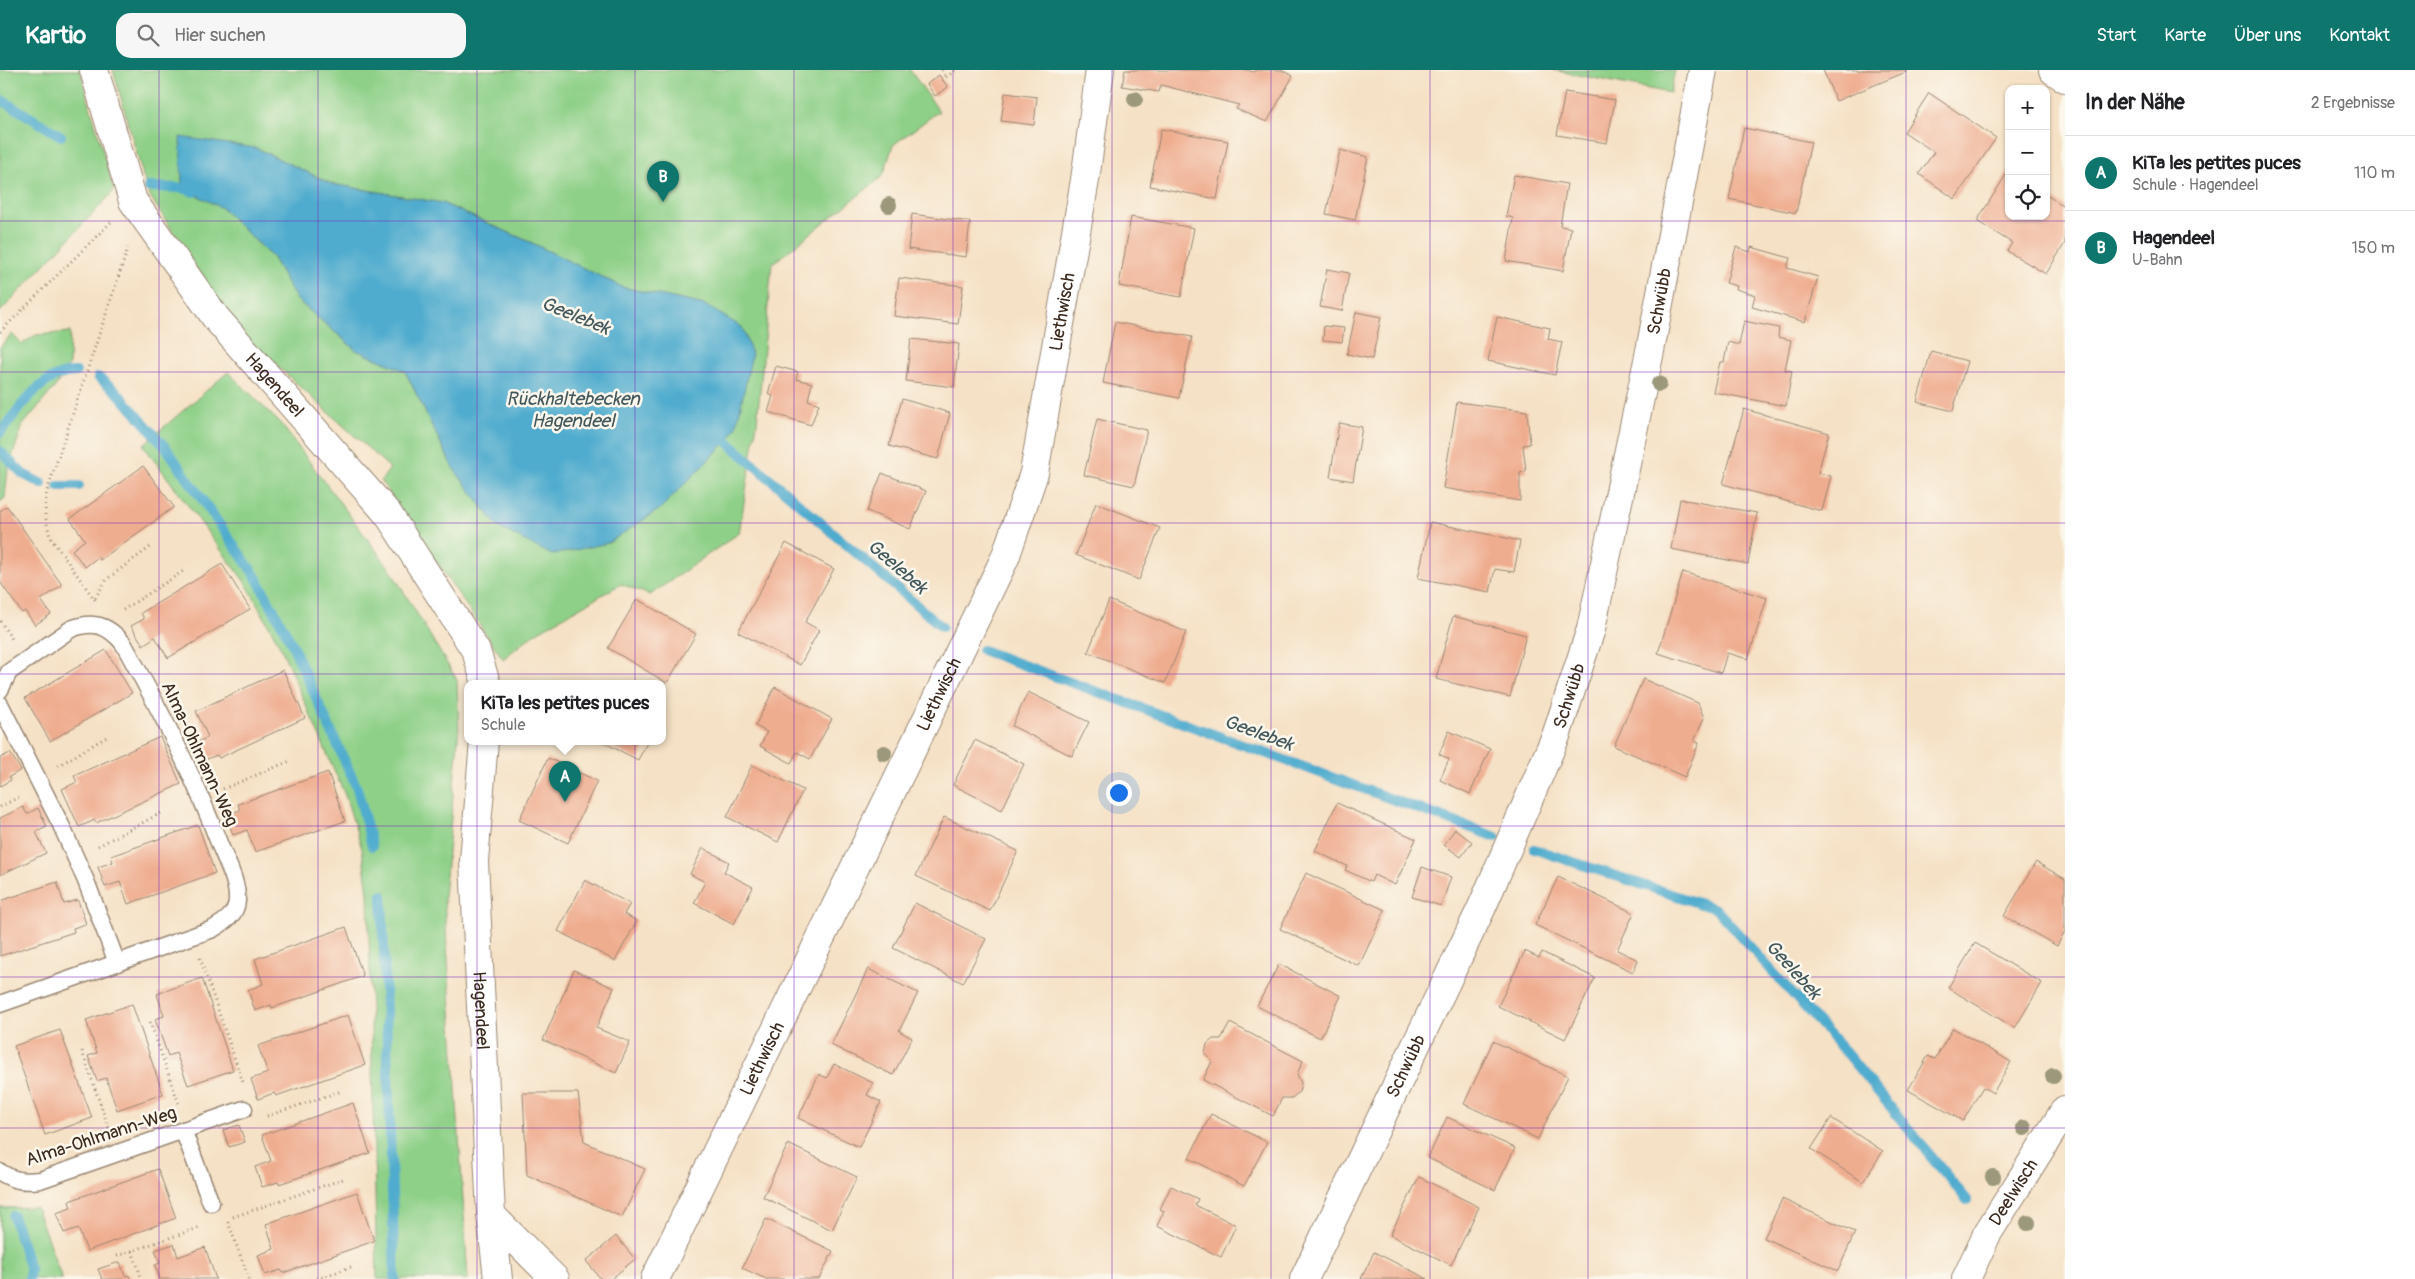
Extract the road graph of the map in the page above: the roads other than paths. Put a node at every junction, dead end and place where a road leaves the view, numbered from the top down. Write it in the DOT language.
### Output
graph roads {
  1 [pos="94,70"];
  2 [pos="1100,70"];
  3 [pos="1703,70"];
  4 [pos="2052,70"];
  5 [pos="2065,78"];
  6 [pos="485,680"];
  7 [pos="0,690"];
  8 [pos="0,704"];
  9 [pos="484,745"];
  10 [pos="117,963"];
  11 [pos="0,1004"];
  12 [pos="244,1109"];
  13 [pos="2065,1110"];
  14 [pos="186,1129"];
  15 [pos="0,1172"];
  16 [pos="211,1203"];
  17 [pos="491,1215"];
  18 [pos="498,1279"];
  19 [pos="555,1279"];
  20 [pos="655,1279"];
  21 [pos="1304,1279"];
  22 [pos="1966,1279"];
  1 -- 6 [label="street, Hagendeel"];
  2 -- 20 [label="street, Liethwisch"];
  3 -- 21 [label="street, Schwübb"];
  4 -- 5 [label="street"];
  7 -- 10 [label="lane, Alma-Ohlmann-Weg"];
  8 -- 10 [label="lane"];
  9 -- 17 [label="street, Hagendeel"];
  10 -- 11 [label="lane, Alma-Ohlmann-Weg"];
  12 -- 14 [label="lane, Alma-Ohlmann-Weg"];
  13 -- 22 [label="street, Deelwisch"];
  14 -- 15 [label="lane, Alma-Ohlmann-Weg"];
  14 -- 16 [label="lane"];
  17 -- 18 [label="street, Hagendeel"];
  17 -- 19 [label="street"];
}
